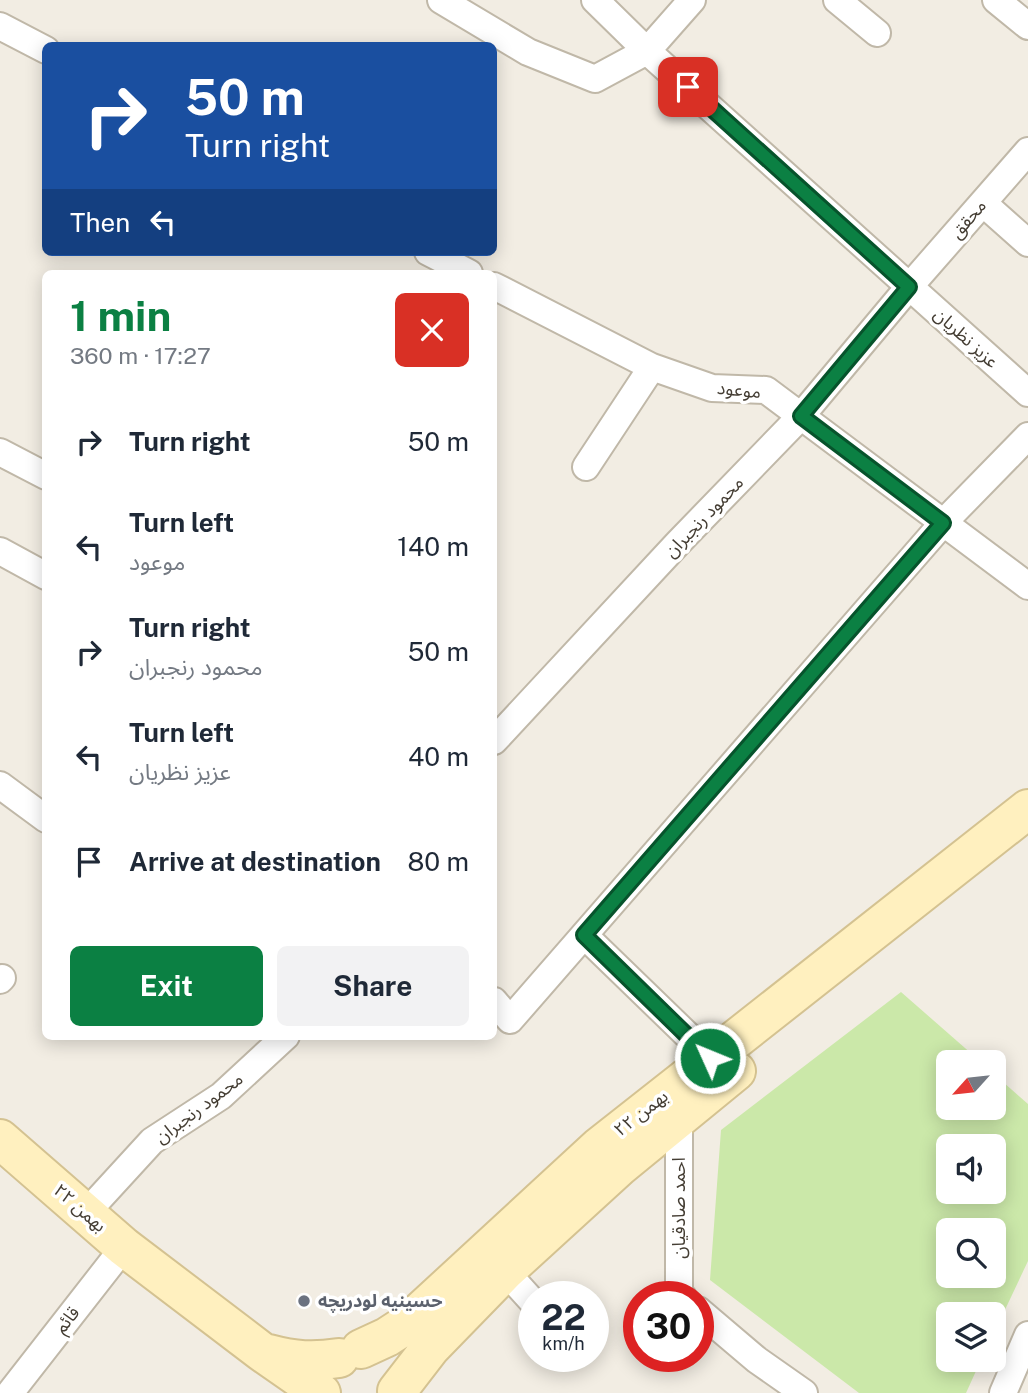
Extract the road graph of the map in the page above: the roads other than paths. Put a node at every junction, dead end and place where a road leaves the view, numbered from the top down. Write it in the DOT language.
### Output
graph roads {
  1 [pos="441,0"];
  2 [pos="595,0"];
  3 [pos="692,0"];
  4 [pos="836,0"];
  5 [pos="996,0"];
  6 [pos="0,26"];
  7 [pos="1028,26"];
  8 [pos="877,33"];
  9 [pos="42,48"];
  10 [pos="647,51"];
  11 [pos="1028,151"];
  12 [pos="983,203"];
  13 [pos="1028,243"];
  14 [pos="434,262"];
  15 [pos="459,270"];
  16 [pos="909,287"];
  17 [pos="497,288"];
  18 [pos="652,367"];
  19 [pos="1028,393"];
  20 [pos="801,416"];
  21 [pos="1028,436"];
  22 [pos="0,452"];
  23 [pos="586,467"];
  24 [pos="42,474"];
  25 [pos="943,523"];
  26 [pos="0,551"];
  27 [pos="42,574"];
  28 [pos="1028,586"];
  29 [pos="497,738"];
  30 [pos="0,785"];
  31 [pos="1028,809"];
  32 [pos="42,816"];
  33 [pos="1028,841"];
  34 [pos="584,935"];
  35 [pos="497,1005"];
  36 [pos="282,1040"];
  37 [pos="710,1058"];
  38 [pos="679,1118"];
  39 [pos="0,1139"];
  40 [pos="86,1213"];
  41 [pos="124,1247"];
  42 [pos="505,1271"];
  43 [pos="679,1281"];
  44 [pos="518,1285"];
  45 [pos="714,1324"];
  46 [pos="1028,1335"];
  47 [pos="262,1352"];
  48 [pos="344,1367"];
  49 [pos="1022,1367"];
  50 [pos="396,1392"];
  51 [pos="10,1393"];
  52 [pos="320,1393"];
  53 [pos="804,1393"];
  54 [pos="1003,1393"];
  1 -- 10 [label="street"];
  2 -- 10 [label="street, عزیز نظریان"];
  3 -- 10 [label="street"];
  4 -- 8 [label="street"];
  5 -- 7 [label="street"];
  6 -- 9 [label="street"];
  10 -- 16 [label="street, عزیز نظریان"];
  11 -- 12 [label="street, محقق"];
  12 -- 13 [label="street"];
  12 -- 16 [label="street, محقق"];
  14 -- 15 [label="street"];
  16 -- 19 [label="street, عزیز نظریان"];
  16 -- 20 [label="street, محمود رنجبران"];
  17 -- 18 [label="street, موعود"];
  18 -- 20 [label="street, موعود"];
  18 -- 23 [label="street"];
  20 -- 25 [label="street, موعود"];
  20 -- 29 [label="street, محمود رنجبران"];
  21 -- 25 [label="street"];
  22 -- 24 [label="street"];
  25 -- 28 [label="street, موعود"];
  25 -- 34 [label="street"];
  26 -- 27 [label="street"];
  30 -- 32 [label="street"];
  31 -- 37 [label="street, ۲۲ بهمن"];
  33 -- 38 [label="street, ۲۲ بهمن"];
  34 -- 35 [label="street"];
  34 -- 37 [label="street"];
  36 -- 40 [label="street, محمود رنجبران"];
  37 -- 48 [label="street, ۲۲ بهمن"];
  38 -- 42 [label="street, ۲۲ بهمن"];
  38 -- 43 [label="street, احمد صادقیان"];
  39 -- 40 [label="street, ۲۲ بهمن"];
  40 -- 41 [label="street, ۲۲ بهمن"];
  41 -- 47 [label="street, ۲۲ بهمن"];
  41 -- 51 [label="street, قائم"];
  42 -- 44 [label="street"];
  42 -- 50 [label="street, ۲۲ بهمن"];
  45 -- 53 [label="street"];
  46 -- 49 [label="street"];
  47 -- 48 [label="street"];
  47 -- 52 [label="street, ۲۲ بهمن"];
  48 -- 50 [label="street"];
  49 -- 54 [label="street"];
}
